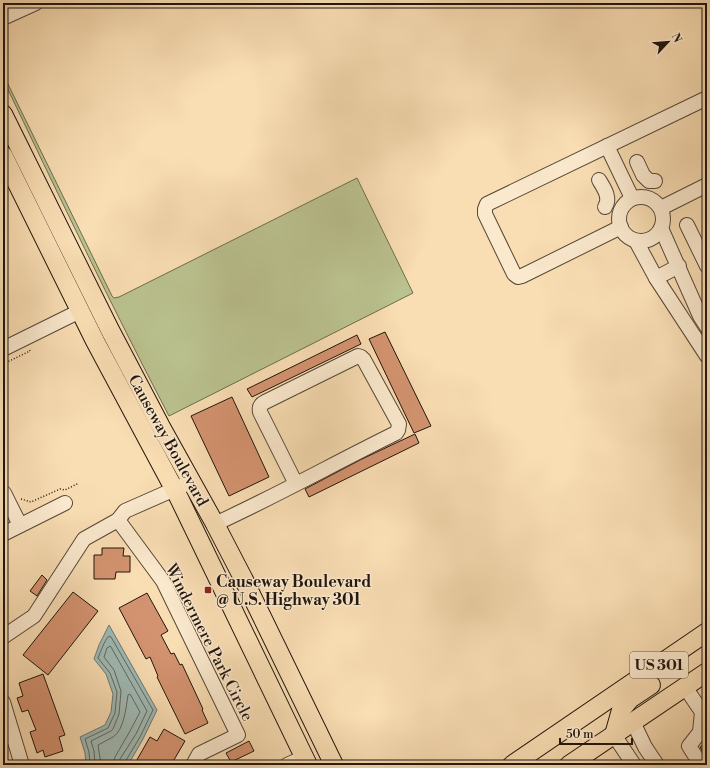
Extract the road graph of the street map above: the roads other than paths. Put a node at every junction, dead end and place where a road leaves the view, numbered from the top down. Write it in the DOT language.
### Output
graph roads {
  1 [pos="36,3"];
  2 [pos="3,18"];
  3 [pos="707,98"];
  4 [pos="3,114"];
  5 [pos="608,146"];
  6 [pos="3,155"];
  7 [pos="637,162"];
  8 [pos="599,180"];
  9 [pos="655,180"];
  10 [pos="707,186"];
  11 [pos="632,198"];
  12 [pos="605,207"];
  13 [pos="661,208"];
  14 [pos="687,225"];
  15 [pos="620,227"];
  16 [pos="662,228"];
  17 [pos="636,240"];
  18 [pos="678,266"];
  19 [pos="707,266"];
  20 [pos="656,278"];
  21 [pos="80,311"];
  22 [pos="707,326"];
  23 [pos="3,349"];
  24 [pos="707,356"];
  25 [pos="296,484"];
  26 [pos="193,485"];
  27 [pos="4,493"];
  28 [pos="176,494"];
  29 [pos="65,503"];
  30 [pos="118,520"];
  31 [pos="215,524"];
  32 [pos="20,525"];
  33 [pos="3,534"];
  34 [pos="707,632"];
  35 [pos="3,637"];
  36 [pos="707,646"];
  37 [pos="707,672"];
  38 [pos="685,687"];
  39 [pos="3,702"];
  40 [pos="633,722"];
  41 [pos="614,735"];
  42 [pos="307,761"];
  43 [pos="22,765"];
  44 [pos="193,765"];
  45 [pos="287,765"];
  46 [pos="334,765"];
  47 [pos="512,765"];
  48 [pos="569,765"];
  49 [pos="634,765"];
  50 [pos="657,765"];
  51 [pos="701,765"];
  1 -- 2 [label="street"];
  3 -- 5 [label="street"];
  4 -- 26 [label="main road, Causeway Boulevard"];
  5 -- 11 [label="street"];
  5 -- 15 [label="street"];
  6 -- 21 [label="main road, Causeway Boulevard"];
  7 -- 9 [label="street"];
  8 -- 12 [label="street"];
  10 -- 13 [label="street"];
  11 -- 13 [label="street"];
  11 -- 15 [label="street"];
  13 -- 16 [label="street"];
  14 -- 19 [label="street"];
  15 -- 17 [label="street"];
  16 -- 17 [label="street"];
  16 -- 18 [label="street"];
  17 -- 20 [label="street"];
  18 -- 20 [label="street"];
  18 -- 22 [label="street"];
  20 -- 24 [label="street"];
  21 -- 23 [label="street"];
  21 -- 28 [label="main road, Causeway Boulevard"];
  25 -- 25 [label="street"];
  25 -- 31 [label="street"];
  26 -- 28 [label="street"];
  26 -- 31 [label="main road, Causeway Boulevard"];
  27 -- 32 [label="street"];
  28 -- 30 [label="street"];
  28 -- 42 [label="main road, Causeway Boulevard"];
  29 -- 32 [label="street"];
  30 -- 35 [label="street"];
  30 -- 44 [label="street, Windermere Park Circle"];
  31 -- 46 [label="main road, Causeway Boulevard"];
  32 -- 33 [label="street"];
  34 -- 47 [label="main road, US 301"];
  36 -- 41 [label="main road"];
  37 -- 38 [label="main road, US 301"];
  38 -- 40 [label="main road, US 301"];
  38 -- 51 [label="street"];
  39 -- 43 [label="street"];
  40 -- 41 [label="main road, US 301"];
  40 -- 50 [label="street"];
  41 -- 48 [label="main road, US 301"];
  41 -- 49 [label="street"];
  42 -- 45 [label="street"];
}
